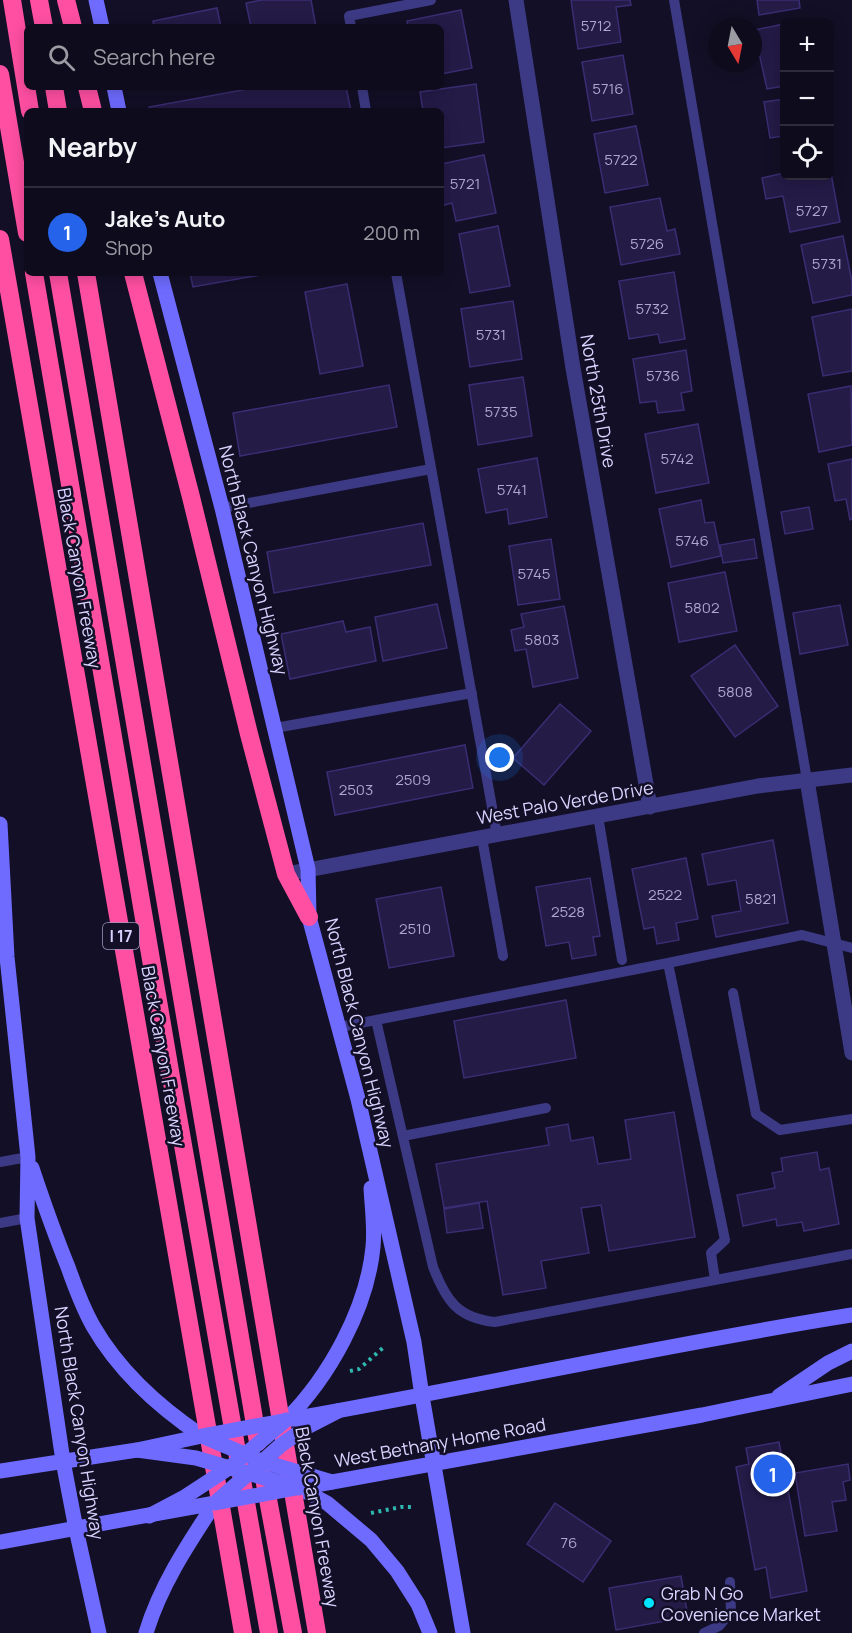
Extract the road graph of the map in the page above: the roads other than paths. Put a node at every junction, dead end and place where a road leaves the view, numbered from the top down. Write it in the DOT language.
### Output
graph roads {
  1 [pos="12,0"];
  2 [pos="39,0"];
  3 [pos="66,0"];
  4 [pos="96,0"];
  5 [pos="431,0"];
  6 [pos="516,0"];
  7 [pos="674,0"];
  8 [pos="43,24"];
  9 [pos="72,24"];
  10 [pos="101,24"];
  11 [pos="350,24"];
  12 [pos="0,74"];
  13 [pos="24,74"];
  14 [pos="27,90"];
  15 [pos="54,90"];
  16 [pos="88,90"];
  17 [pos="115,90"];
  18 [pos="362,90"];
  19 [pos="30,108"];
  20 [pos="58,108"];
  21 [pos="92,108"];
  22 [pos="118,108"];
  23 [pos="366,108"];
  24 [pos="24,215"];
  25 [pos="0,239"];
  26 [pos="35,276"];
  27 [pos="59,276"];
  28 [pos="87,276"];
  29 [pos="134,276"];
  30 [pos="161,276"];
  31 [pos="397,276"];
  32 [pos="431,469"];
  33 [pos="222,508"];
  34 [pos="472,693"];
  35 [pos="275,728"];
  36 [pos="852,775"];
  37 [pos="807,780"];
  38 [pos="650,807"];
  39 [pos="598,816"];
  40 [pos="0,824"];
  41 [pos="497,835"];
  42 [pos="482,838"];
  43 [pos="308,869"];
  44 [pos="286,874"];
  45 [pos="309,917"];
  46 [pos="834,944"];
  47 [pos="852,948"];
  48 [pos="503,956"];
  49 [pos="3,957"];
  50 [pos="622,960"];
  51 [pos="668,963"];
  52 [pos="733,993"];
  53 [pos="376,1020"];
  54 [pos="340,1027"];
  55 [pos="850,1028"];
  56 [pos="852,1053"];
  57 [pos="358,1098"];
  58 [pos="546,1108"];
  59 [pos="852,1119"];
  60 [pos="403,1136"];
  61 [pos="28,1157"];
  62 [pos="0,1162"];
  63 [pos="27,1218"];
  64 [pos="0,1223"];
  65 [pos="852,1254"];
  66 [pos="715,1280"];
  67 [pos="852,1315"];
  68 [pos="852,1351"];
  69 [pos="852,1384"];
  70 [pos="422,1396"];
  71 [pos="771,1401"];
  72 [pos="338,1411"];
  73 [pos="286,1420"];
  74 [pos="202,1437"];
  75 [pos="137,1450"];
  76 [pos="245,1455"];
  77 [pos="63,1461"];
  78 [pos="261,1461"];
  79 [pos="434,1463"];
  80 [pos="229,1468"];
  81 [pos="0,1472"];
  82 [pos="248,1472"];
  83 [pos="333,1482"];
  84 [pos="299,1488"];
  85 [pos="215,1503"];
  86 [pos="148,1516"];
  87 [pos="76,1529"];
  88 [pos="0,1542"];
  89 [pos="730,1582"];
  90 [pos="99,1633"];
  91 [pos="146,1633"];
  92 [pos="243,1633"];
  93 [pos="269,1633"];
  94 [pos="293,1633"];
  95 [pos="317,1633"];
  96 [pos="430,1633"];
  97 [pos="464,1633"];
  98 [pos="704,1633"];
  1 -- 13 [label="highway"];
  2 -- 8 [label="highway"];
  3 -- 9 [label="highway"];
  4 -- 10 [label="main road"];
  5 -- 11 [label="lane"];
  6 -- 38 [label="street, North 25th Drive"];
  7 -- 37 [label="lane"];
  12 -- 24 [label="highway"];
  14 -- 19 [label="highway"];
  15 -- 20 [label="highway"];
  16 -- 21 [label="highway"];
  17 -- 22 [label="main road"];
  18 -- 23 [label="lane"];
  25 -- 92 [label="highway, Black Canyon Freeway / I 17"];
  26 -- 93 [label="highway"];
  27 -- 94 [label="highway"];
  28 -- 95 [label="highway, Black Canyon Freeway"];
  29 -- 44 [label="highway"];
  30 -- 33 [label="main road, North Black Canyon Highway"];
  31 -- 32 [label="lane"];
  32 -- 33 [label="lane"];
  32 -- 34 [label="lane"];
  33 -- 35 [label="main road, North Black Canyon Highway"];
  34 -- 35 [label="lane"];
  34 -- 41 [label="lane"];
  35 -- 43 [label="main road, North Black Canyon Highway"];
  36 -- 37 [label="street, West Palo Verde Drive"];
  37 -- 38 [label="street, West Palo Verde Drive"];
  37 -- 46 [label="street"];
  38 -- 39 [label="street, West Palo Verde Drive"];
  39 -- 41 [label="street, West Palo Verde Drive"];
  39 -- 50 [label="lane"];
  40 -- 49 [label="main road, North Black Canyon Highway"];
  41 -- 42 [label="street, West Palo Verde Drive"];
  42 -- 43 [label="street, West Palo Verde Drive"];
  42 -- 48 [label="lane"];
  43 -- 44 [label="street, West Palo Verde Drive"];
  43 -- 45 [label="main road, North Black Canyon Highway"];
  44 -- 45 [label="highway"];
  45 -- 54 [label="main road, North Black Canyon Highway"];
  46 -- 47 [label="lane"];
  46 -- 51 [label="lane"];
  46 -- 55 [label="street"];
  49 -- 61 [label="main road, North Black Canyon Highway"];
  51 -- 53 [label="lane"];
  51 -- 66 [label="lane"];
  52 -- 59 [label="lane"];
  53 -- 54 [label="lane"];
  53 -- 60 [label="lane"];
  54 -- 57 [label="main road, North Black Canyon Highway"];
  55 -- 56 [label="street"];
  57 -- 70 [label="main road, North Black Canyon Highway"];
  57 -- 73 [label="main road"];
  58 -- 60 [label="lane"];
  60 -- 66 [label="lane"];
  61 -- 62 [label="lane"];
  61 -- 63 [label="main road, North Black Canyon Highway"];
  61 -- 74 [label="main road"];
  63 -- 64 [label="lane"];
  63 -- 77 [label="main road, North Black Canyon Highway"];
  65 -- 66 [label="lane"];
  67 -- 70 [label="main road"];
  68 -- 71 [label="main road"];
  69 -- 71 [label="main road, West Bethany Home Road"];
  70 -- 72 [label="main road"];
  70 -- 79 [label="main road, North Black Canyon Highway"];
  71 -- 79 [label="main road, West Bethany Home Road"];
  72 -- 73 [label="main road, bridge"];
  72 -- 78 [label="main road, bridge"];
  73 -- 74 [label="main road, bridge"];
  73 -- 76 [label="main road, bridge"];
  74 -- 75 [label="main road, bridge"];
  74 -- 76 [label="main road, bridge"];
  75 -- 77 [label="main road"];
  75 -- 80 [label="main road, bridge"];
  76 -- 78 [label="main road, bridge"];
  76 -- 80 [label="main road, bridge"];
  77 -- 81 [label="main road"];
  77 -- 87 [label="main road, North Black Canyon Highway"];
  78 -- 82 [label="main road, bridge"];
  78 -- 83 [label="main road, bridge"];
  79 -- 83 [label="main road, West Bethany Home Road"];
  79 -- 97 [label="main road, North Black Canyon Highway"];
  80 -- 82 [label="main road, bridge"];
  80 -- 86 [label="main road, bridge"];
  82 -- 84 [label="main road, bridge"];
  82 -- 85 [label="main road, bridge"];
  83 -- 84 [label="main road, West Bethany Home Road, bridge"];
  84 -- 85 [label="main road, West Bethany Home Road, bridge"];
  84 -- 96 [label="main road"];
  85 -- 86 [label="main road, West Bethany Home Road, bridge"];
  85 -- 91 [label="main road"];
  86 -- 87 [label="main road, West Bethany Home Road"];
  87 -- 88 [label="main road, West Bethany Home Road"];
  87 -- 90 [label="main road, North Black Canyon Highway"];
  89 -- 98 [label="lane"];
}
